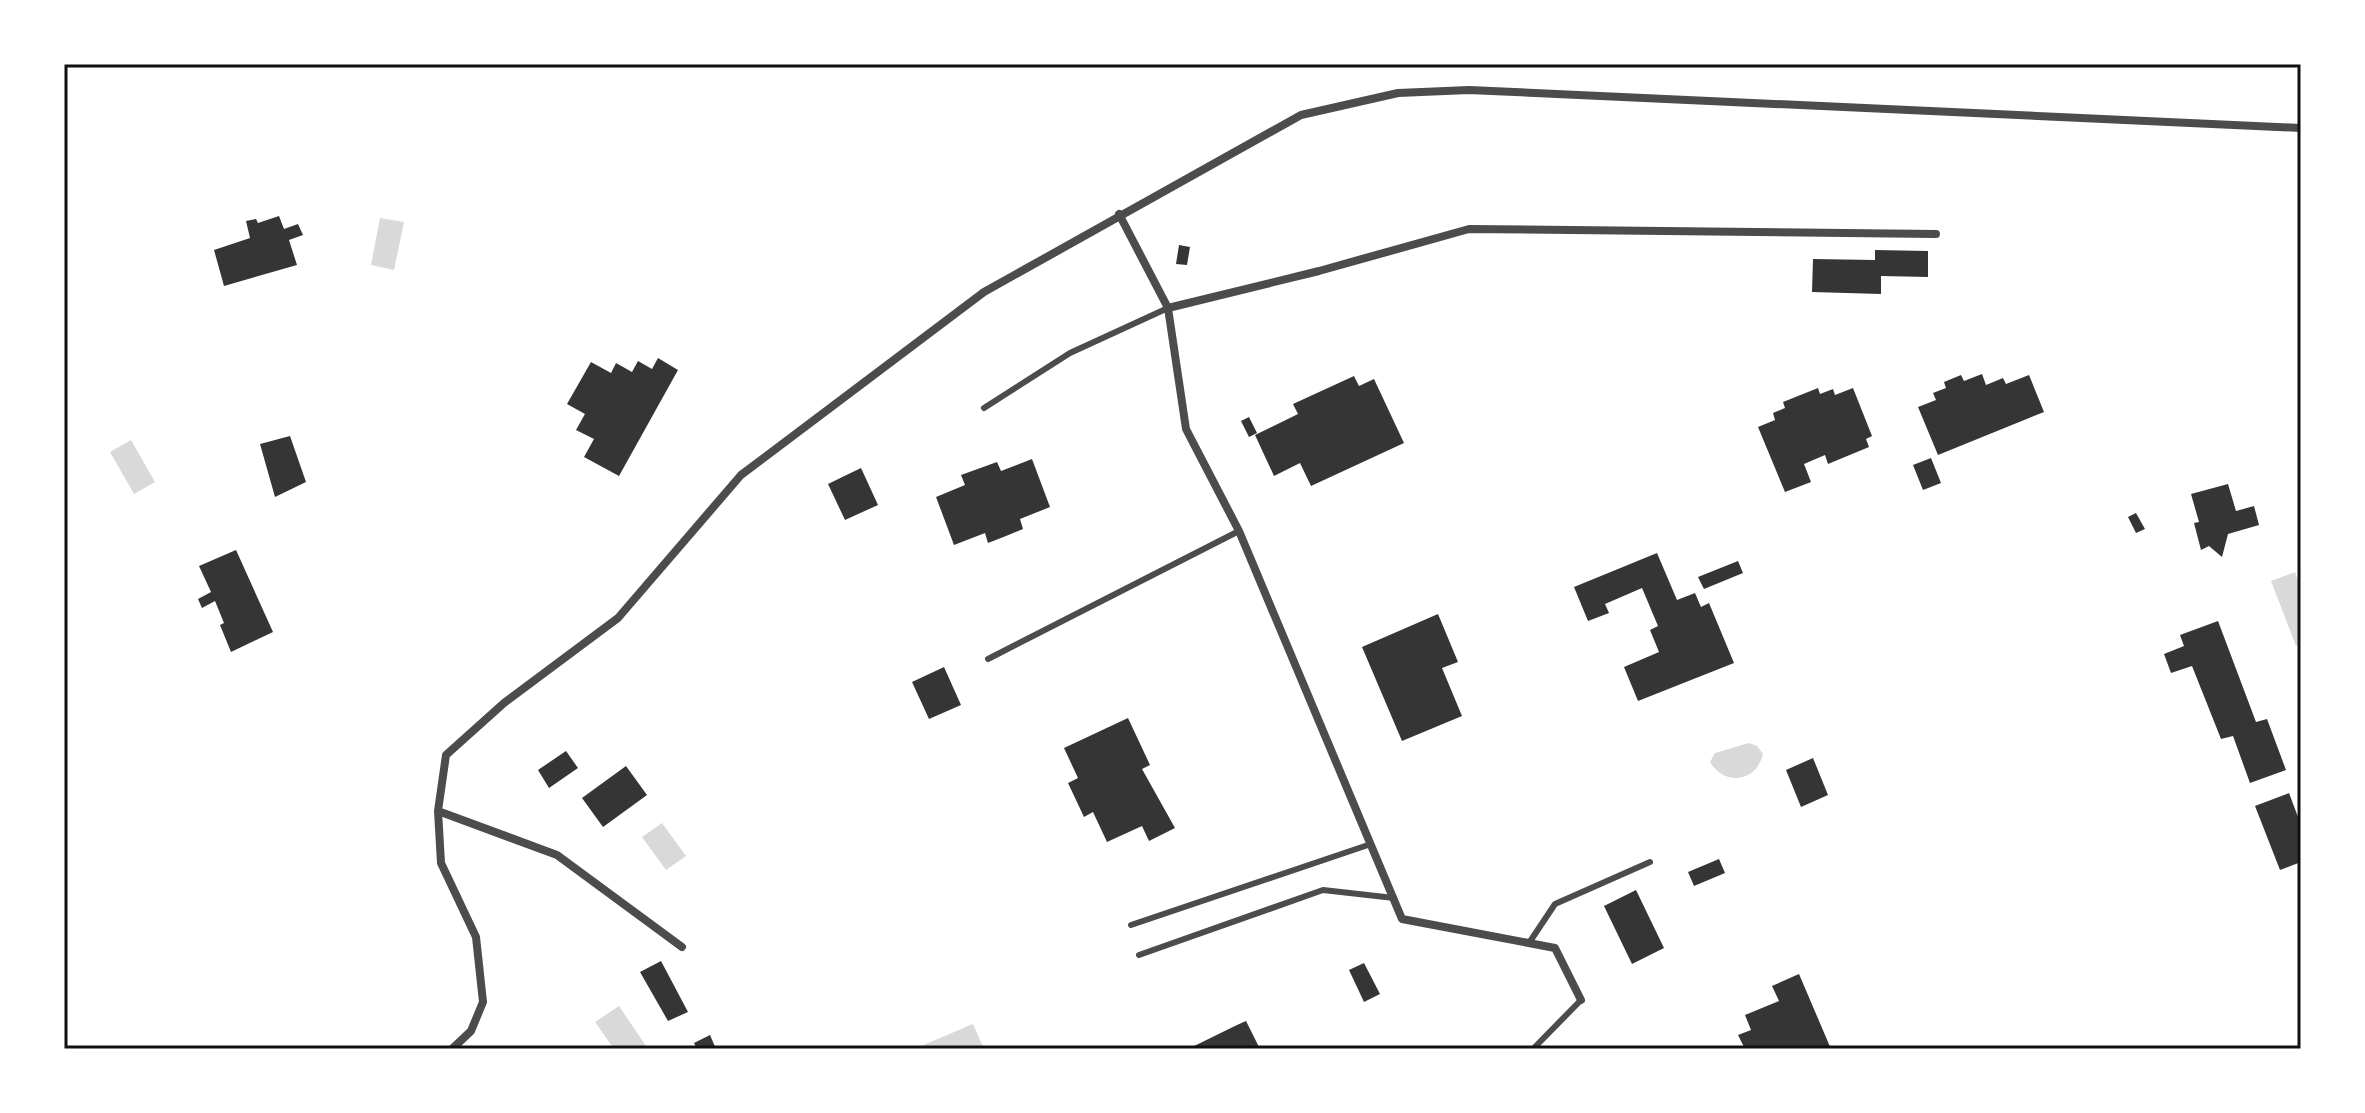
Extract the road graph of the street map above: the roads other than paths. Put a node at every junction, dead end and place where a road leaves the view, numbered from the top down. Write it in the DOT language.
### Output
graph roads {
  1 [pos="2301,128"];
  2 [pos="1119,214"];
  3 [pos="1936,234"];
  4 [pos="1168,308"];
  5 [pos="984,408"];
  6 [pos="1239,531"];
  7 [pos="988,659"];
  8 [pos="438,811"];
  9 [pos="1371,844"];
  10 [pos="1650,862"];
  11 [pos="1394,898"];
  12 [pos="1131,925"];
  13 [pos="1529,943"];
  14 [pos="682,947"];
  15 [pos="1139,955"];
  16 [pos="1581,1000"];
  17 [pos="452,1049"];
  18 [pos="1533,1049"];
  1 -- 2 [label="street"];
  2 -- 4 [label="street"];
  2 -- 8 [label="street"];
  3 -- 4 [label="street"];
  4 -- 5 [label="lane"];
  4 -- 6 [label="street"];
  6 -- 7 [label="lane"];
  6 -- 9 [label="street"];
  8 -- 14 [label="street"];
  8 -- 17 [label="street"];
  9 -- 11 [label="street"];
  9 -- 12 [label="lane"];
  10 -- 13 [label="lane"];
  11 -- 13 [label="street"];
  11 -- 15 [label="lane"];
  13 -- 16 [label="street"];
  16 -- 18 [label="lane"];
}
